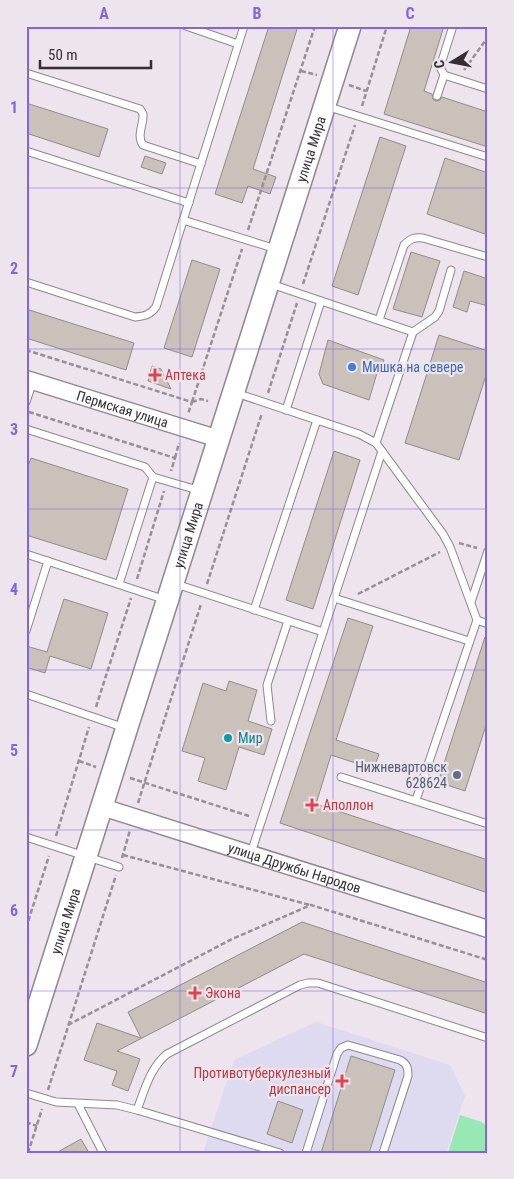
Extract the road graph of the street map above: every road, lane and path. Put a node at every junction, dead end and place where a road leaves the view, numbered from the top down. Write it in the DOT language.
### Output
graph roads {
  1 [pos="186,26"];
  2 [pos="244,26"];
  3 [pos="315,26"];
  4 [pos="350,26"];
  5 [pos="453,26"];
  6 [pos="488,37"];
  7 [pos="238,44"];
  8 [pos="26,73"];
  9 [pos="444,75"];
  10 [pos="458,79"];
  11 [pos="488,89"];
  12 [pos="437,96"];
  13 [pos="325,106"];
  14 [pos="427,128"];
  15 [pos="424,137"];
  16 [pos="26,152"];
  17 [pos="488,157"];
  18 [pos="201,164"];
  19 [pos="189,203"];
  20 [pos="183,220"];
  21 [pos="245,240"];
  22 [pos="279,250"];
  23 [pos="488,257"];
  24 [pos="451,270"];
  25 [pos="26,282"];
  26 [pos="268,283"];
  27 [pos="321,301"];
  28 [pos="379,320"];
  29 [pos="413,332"];
  30 [pos="26,350"];
  31 [pos="30,380"];
  32 [pos="234,392"];
  33 [pos="208,401"];
  34 [pos="26,402"];
  35 [pos="192,402"];
  36 [pos="286,410"];
  37 [pos="26,412"];
  38 [pos="317,420"];
  39 [pos="184,428"];
  40 [pos="26,429"];
  41 [pos="219,439"];
  42 [pos="376,443"];
  43 [pos="382,451"];
  44 [pos="175,458"];
  45 [pos="153,477"];
  46 [pos="168,481"];
  47 [pos="202,492"];
  48 [pos="460,542"];
  49 [pos="450,547"];
  50 [pos="479,548"];
  51 [pos="488,551"];
  52 [pos="26,554"];
  53 [pos="48,561"];
  54 [pos="119,584"];
  55 [pos="134,589"];
  56 [pos="170,592"];
  57 [pos="334,598"];
  58 [pos="344,601"];
  59 [pos="470,602"];
  60 [pos="254,610"];
  61 [pos="477,620"];
  62 [pos="288,621"];
  63 [pos="488,624"];
  64 [pos="26,631"];
  65 [pos="323,632"];
  66 [pos="469,641"];
  67 [pos="26,695"];
  68 [pos="92,716"];
  69 [pos="271,721"];
  70 [pos="127,728"];
  71 [pos="79,761"];
  72 [pos="113,772"];
  73 [pos="341,777"];
  74 [pos="416,800"];
  75 [pos="102,806"];
  76 [pos="249,816"];
  77 [pos="488,824"];
  78 [pos="26,837"];
  79 [pos="53,845"];
  80 [pos="251,853"];
  81 [pos="123,855"];
  82 [pos="86,856"];
  83 [pos="119,867"];
  84 [pos="311,905"];
  85 [pos="26,928"];
  86 [pos="488,929"];
  87 [pos="488,960"];
  88 [pos="68,1025"];
  89 [pos="488,1038"];
  90 [pos="26,1045"];
  91 [pos="26,1093"];
  92 [pos="78,1104"];
  93 [pos="137,1110"];
  94 [pos="26,1122"];
  95 [pos="37,1126"];
  96 [pos="103,1153"];
  97 [pos="280,1153"];
  98 [pos="306,1153"];
  99 [pos="383,1153"];
  1 -- 7 [label="lane"];
  2 -- 7 [label="lane"];
  3 -- 21 [label="path"];
  4 -- 13 [label="main road, улица Мира"];
  5 -- 9 [label="lane"];
  6 -- 10 [label="path"];
  7 -- 18 [label="lane"];
  8 -- 18 [label="lane"];
  9 -- 10 [label="lane"];
  9 -- 12 [label="lane"];
  10 -- 11 [label="lane"];
  13 -- 15 [label="lane"];
  13 -- 22 [label="main road, улица Мира"];
  14 -- 15 [label="lane"];
  15 -- 17 [label="lane"];
  16 -- 19 [label="lane"];
  18 -- 19 [label="lane"];
  19 -- 20 [label="lane"];
  20 -- 21 [label="lane"];
  20 -- 25 [label="lane"];
  21 -- 22 [label="lane"];
  21 -- 35 [label="path"];
  22 -- 26 [label="main road, улица Мира"];
  23 -- 28 [label="lane"];
  24 -- 29 [label="lane"];
  26 -- 27 [label="lane"];
  26 -- 32 [label="main road, улица Мира"];
  27 -- 28 [label="lane"];
  27 -- 36 [label="lane"];
  28 -- 29 [label="lane"];
  29 -- 42 [label="lane"];
  30 -- 35 [label="path"];
  31 -- 34 [label="lane"];
  31 -- 39 [label="street, Пермская улица"];
  32 -- 36 [label="lane"];
  32 -- 41 [label="main road, улица Мира"];
  33 -- 35 [label="path"];
  35 -- 39 [label="path"];
  36 -- 38 [label="lane"];
  37 -- 44 [label="path"];
  38 -- 42 [label="lane"];
  38 -- 60 [label="lane"];
  39 -- 41 [label="street, Пермская улица"];
  39 -- 44 [label="path"];
  40 -- 45 [label="lane"];
  41 -- 47 [label="main road, улица Мира"];
  42 -- 43 [label="lane"];
  43 -- 49 [label="lane"];
  43 -- 57 [label="lane"];
  44 -- 46 [label="path"];
  45 -- 46 [label="lane"];
  45 -- 54 [label="lane"];
  46 -- 47 [label="lane"];
  46 -- 55 [label="path"];
  47 -- 56 [label="main road, улица Мира"];
  48 -- 50 [label="path"];
  49 -- 58 [label="path"];
  49 -- 59 [label="lane"];
  51 -- 59 [label="lane"];
  52 -- 53 [label="lane"];
  53 -- 54 [label="lane"];
  53 -- 64 [label="lane"];
  54 -- 55 [label="lane"];
  55 -- 56 [label="lane"];
  55 -- 68 [label="path"];
  56 -- 60 [label="lane"];
  56 -- 70 [label="main road, улица Мира"];
  57 -- 58 [label="lane"];
  57 -- 65 [label="lane"];
  58 -- 66 [label="lane"];
  59 -- 61 [label="lane"];
  60 -- 62 [label="lane"];
  61 -- 63 [label="lane"];
  61 -- 66 [label="lane"];
  62 -- 65 [label="lane"];
  62 -- 69 [label="lane"];
  65 -- 80 [label="lane"];
  66 -- 74 [label="lane"];
  67 -- 68 [label="lane"];
  68 -- 70 [label="lane"];
  68 -- 71 [label="path"];
  70 -- 72 [label="main road, улица Мира"];
  71 -- 72 [label="path"];
  71 -- 79 [label="path"];
  72 -- 75 [label="main road, улица Мира"];
  72 -- 76 [label="path"];
  73 -- 74 [label="lane"];
  74 -- 77 [label="lane"];
  75 -- 80 [label="street, улица Дружбы Народов"];
  75 -- 82 [label="main road, улица Мира"];
  78 -- 79 [label="lane"];
  79 -- 82 [label="lane"];
  79 -- 85 [label="path"];
  80 -- 86 [label="street, улица Дружбы Народов"];
  81 -- 84 [label="path"];
  82 -- 83 [label="lane"];
  82 -- 90 [label="main road, улица Мира"];
  84 -- 87 [label="path"];
  84 -- 88 [label="path"];
  89 -- 93 [label="lane"];
  91 -- 92 [label="lane"];
  92 -- 93 [label="lane"];
  92 -- 96 [label="lane"];
  93 -- 97 [label="lane"];
  94 -- 95 [label="path"];
  98 -- 99 [label="lane"];
}
